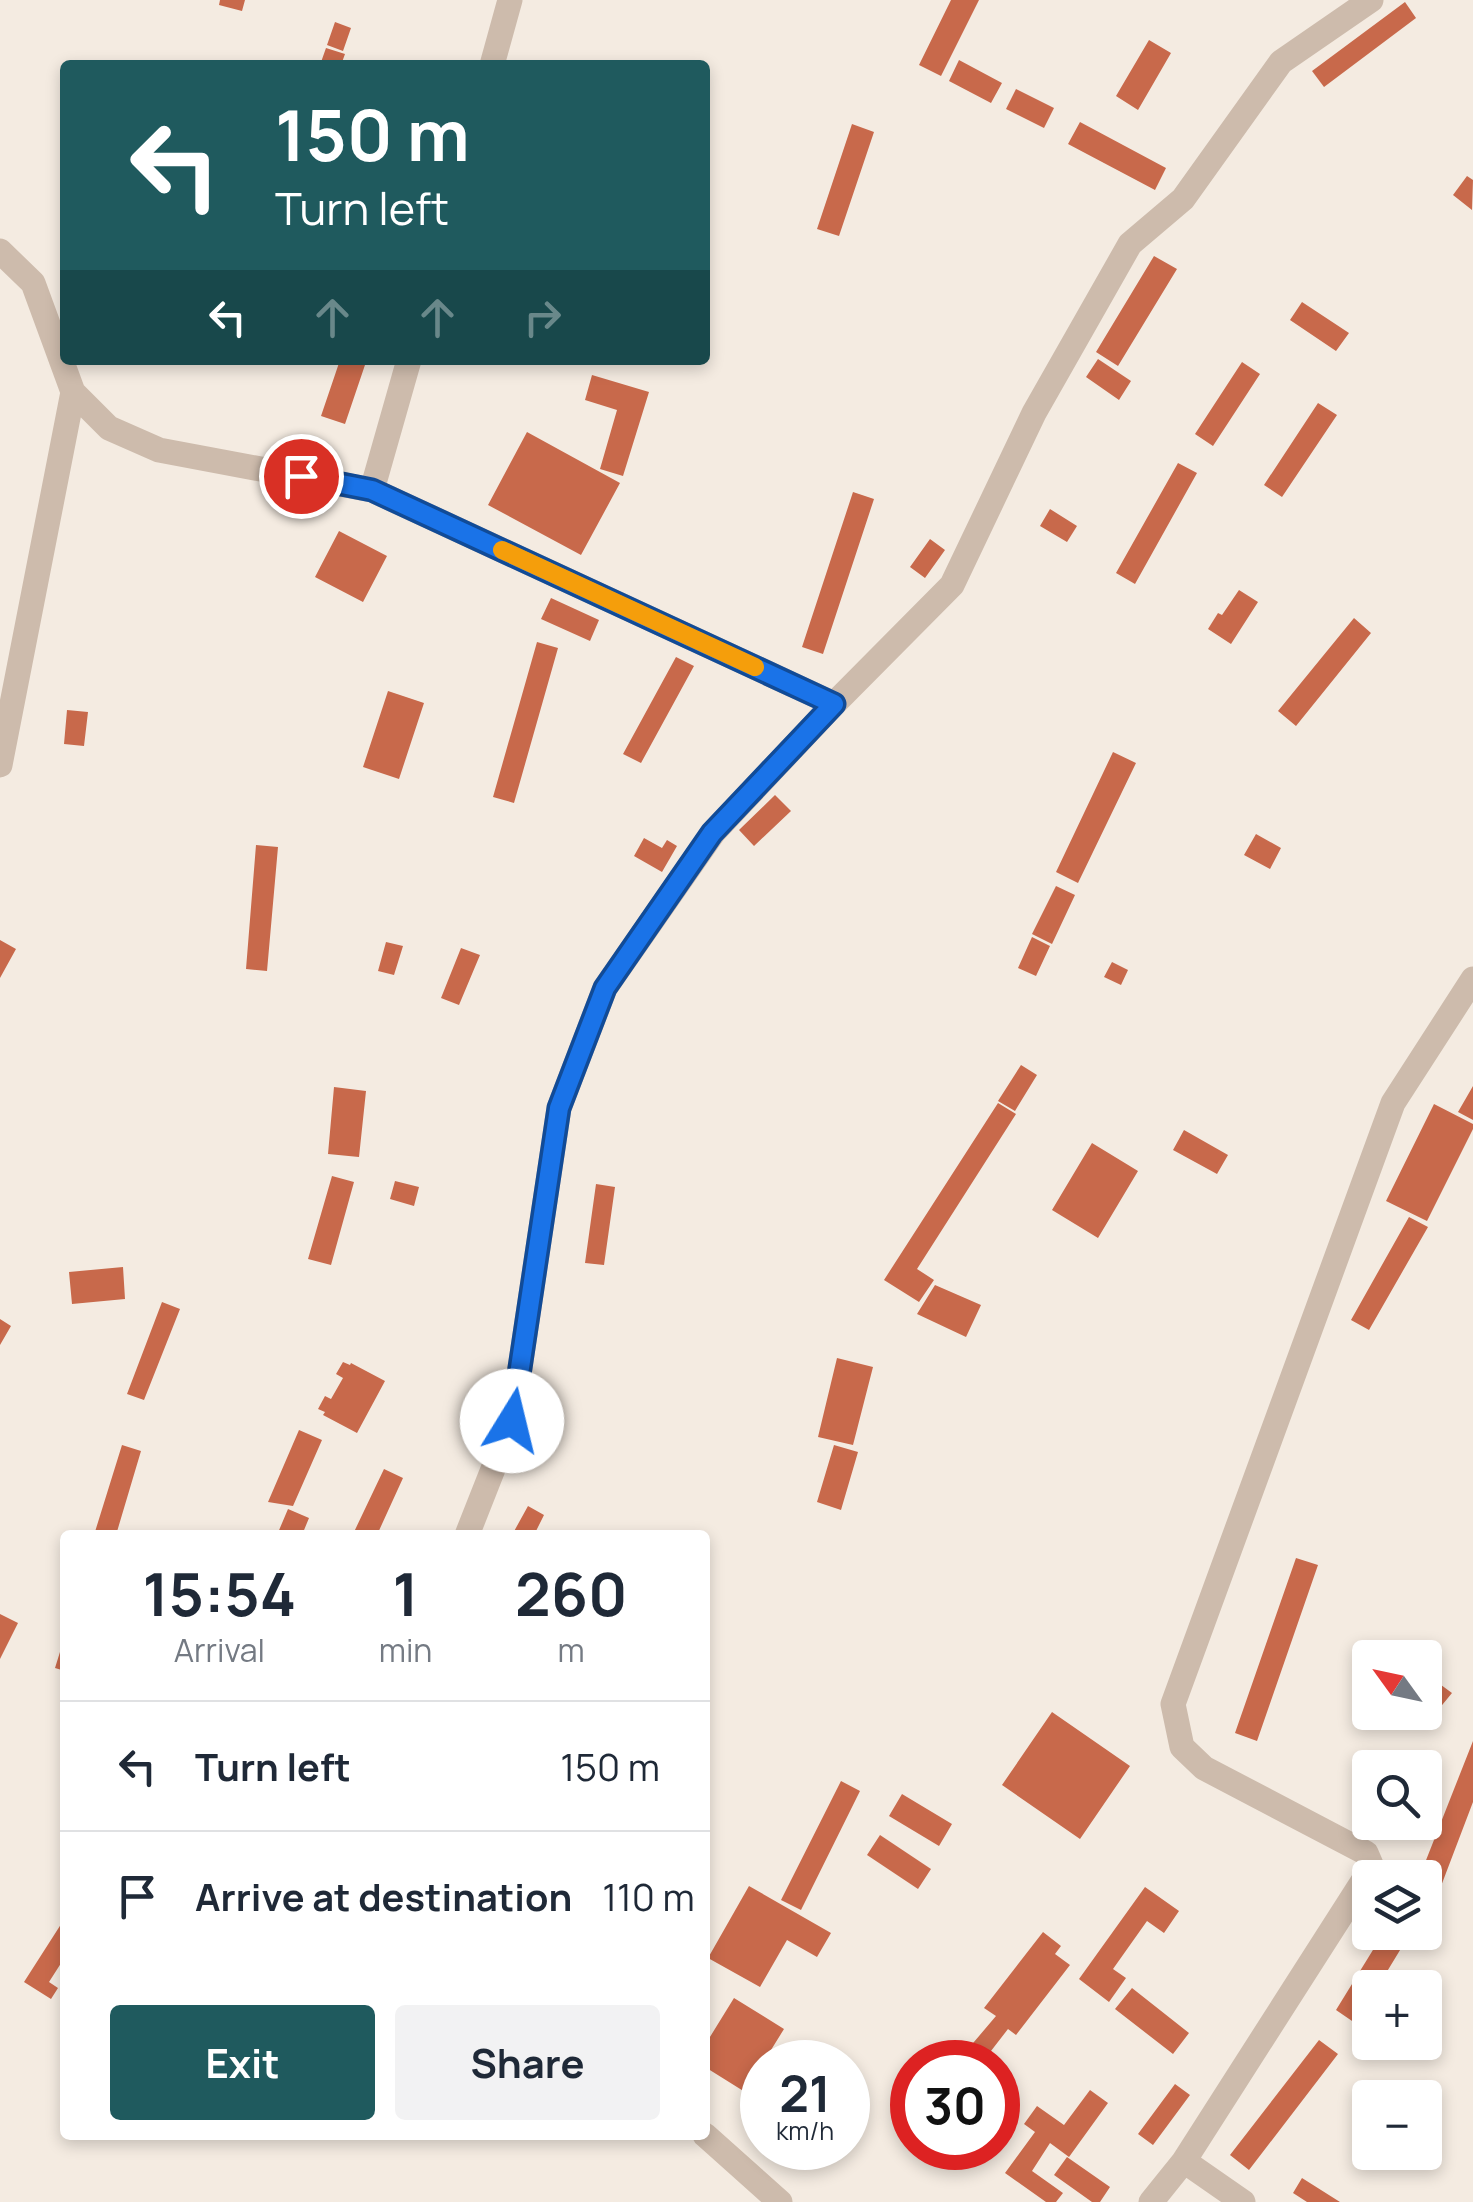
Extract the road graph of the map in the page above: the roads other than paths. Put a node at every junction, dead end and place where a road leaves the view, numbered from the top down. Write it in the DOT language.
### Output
graph roads {
  1 [pos="510,0"];
  2 [pos="1371,0"];
  3 [pos="493,60"];
  4 [pos="0,251"];
  5 [pos="60,357"];
  6 [pos="63,365"];
  7 [pos="408,365"];
  8 [pos="73,392"];
  9 [pos="372,490"];
  10 [pos="834,704"];
  11 [pos="0,764"];
  12 [pos="1473,980"];
  13 [pos="468,1530"];
  14 [pos="710,2139"];
  15 [pos="1184,2161"];
  16 [pos="780,2202"];
  17 [pos="1151,2202"];
  18 [pos="1243,2202"];
  1 -- 3 [label="street"];
  2 -- 10 [label="street"];
  4 -- 5 [label="street"];
  6 -- 8 [label="street"];
  7 -- 9 [label="street"];
  8 -- 9 [label="street"];
  8 -- 11 [label="street"];
  9 -- 10 [label="street"];
  10 -- 13 [label="street"];
  12 -- 15 [label="street"];
  14 -- 16 [label="street"];
  15 -- 17 [label="street"];
  15 -- 18 [label="street"];
}
